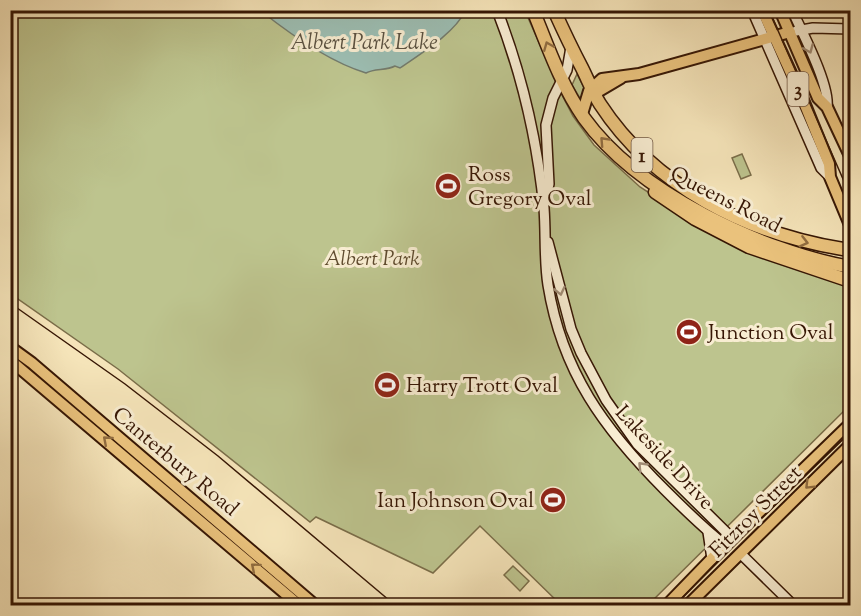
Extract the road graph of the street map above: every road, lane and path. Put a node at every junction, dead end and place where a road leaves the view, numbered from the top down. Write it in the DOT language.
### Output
graph roads {
  1 [pos="497,10"];
  2 [pos="533,10"];
  3 [pos="554,10"];
  4 [pos="752,10"];
  5 [pos="762,10"];
  6 [pos="780,10"];
  7 [pos="792,10"];
  8 [pos="850,29"];
  9 [pos="795,31"];
  10 [pos="770,37"];
  11 [pos="571,47"];
  12 [pos="562,81"];
  13 [pos="593,92"];
  14 [pos="582,114"];
  15 [pos="850,156"];
  16 [pos="629,167"];
  17 [pos="543,207"];
  18 [pos="850,225"];
  19 [pos="546,234"];
  20 [pos="843,249"];
  21 [pos="850,267"];
  22 [pos="850,281"];
  23 [pos="10,347"];
  24 [pos="581,353"];
  25 [pos="568,358"];
  26 [pos="10,360"];
  27 [pos="850,424"];
  28 [pos="850,444"];
  29 [pos="708,532"];
  30 [pos="728,542"];
  31 [pos="741,554"];
  32 [pos="712,559"];
  33 [pos="300,606"];
  34 [pos="315,606"];
  35 [pos="666,606"];
  36 [pos="687,606"];
  37 [pos="794,606"];
  1 -- 17 [label="street, Lakeside Drive"];
  12 -- 2 [label="highway, Queens Road / 1, one-way"];
  3 -- 11 [label="highway, Queens Road / 1"];
  4 -- 10 [label="street"];
  5 -- 10 [label="main road, 3"];
  6 -- 9 [label="main road, 3"];
  7 -- 9 [label="street"];
  8 -- 9 [label="street"];
  9 -- 10 [label="main road"];
  9 -- 15 [label="main road, 3, one-way"];
  10 -- 13 [label="main road"];
  10 -- 18 [label="main road, 3"];
  11 -- 12 [label="street"];
  11 -- 13 [label="highway, Queens Road / 1"];
  12 -- 14 [label="highway, Queens Road / 1"];
  12 -- 17 [label="street"];
  13 -- 14 [label="main road"];
  13 -- 20 [label="highway, Queens Road / 1, one-way"];
  16 -- 14 [label="highway, Queens Road / 1, one-way"];
  16 -- 21 [label="highway, Queens Road / 1"];
  16 -- 22 [label="highway"];
  17 -- 19 [label="street, Lakeside Drive"];
  19 -- 24 [label="street, Lakeside Drive, one-way"];
  19 -- 25 [label="street, Lakeside Drive"];
  23 -- 34 [label="main road, Canterbury Road"];
  24 -- 25 [label="street"];
  24 -- 30 [label="street, Lakeside Drive"];
  29 -- 25 [label="street, Lakeside Drive, one-way"];
  33 -- 26 [label="main road, Canterbury Road, one-way"];
  27 -- 30 [label="main road, Fitzroy Street"];
  28 -- 31 [label="main road, Fitzroy Street, one-way"];
  29 -- 30 [label="street, Lakeside Drive"];
  29 -- 32 [label="street"];
  30 -- 31 [label="main road, Lakeside Drive"];
  30 -- 32 [label="main road, Fitzroy Street"];
  31 -- 36 [label="main road, Fitzroy Street"];
  31 -- 37 [label="street"];
  32 -- 35 [label="main road, Fitzroy Street"];
}
